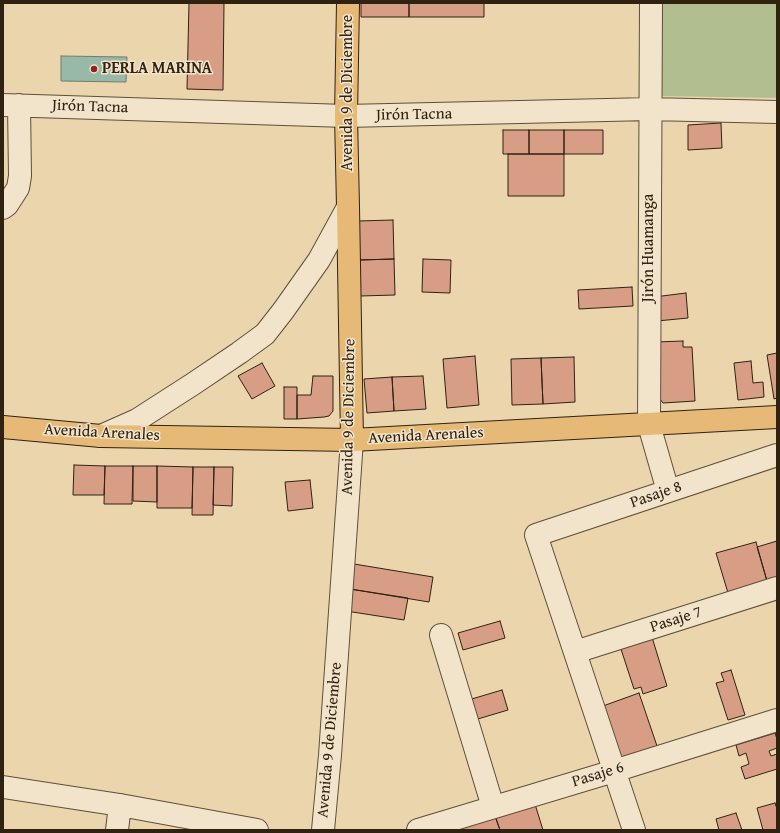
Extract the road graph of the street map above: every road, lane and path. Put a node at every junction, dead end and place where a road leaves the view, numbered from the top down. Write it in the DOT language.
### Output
graph roads {
  1 [pos="348,3"];
  2 [pos="651,3"];
  3 [pos="11,105"];
  4 [pos="650,109"];
  5 [pos="777,112"];
  6 [pos="346,116"];
  7 [pos="348,207"];
  8 [pos="3,208"];
  9 [pos="777,417"];
  10 [pos="648,425"];
  11 [pos="3,426"];
  12 [pos="100,436"];
  13 [pos="352,440"];
  14 [pos="777,455"];
  15 [pos="668,491"];
  16 [pos="777,588"];
  17 [pos="441,636"];
  18 [pos="575,652"];
  19 [pos="777,720"];
  20 [pos="614,771"];
  21 [pos="3,787"];
  22 [pos="120,805"];
  23 [pos="493,807"];
  24 [pos="117,830"];
  25 [pos="257,830"];
  26 [pos="323,830"];
  27 [pos="418,830"];
  28 [pos="634,830"];
  1 -- 6 [label="main road, Avenida 9 de Diciembre"];
  2 -- 4 [label="street, Jirón Huamanga"];
  3 -- 6 [label="street, Jirón Tacna"];
  3 -- 8 [label="street"];
  4 -- 5 [label="street, Jirón Tacna"];
  4 -- 6 [label="street, Jirón Tacna"];
  4 -- 10 [label="street, Jirón Huamanga"];
  6 -- 7 [label="main road, Avenida 9 de Diciembre"];
  7 -- 12 [label="street"];
  7 -- 13 [label="main road, Avenida 9 de Diciembre"];
  9 -- 10 [label="main road, Avenida Arenales"];
  10 -- 13 [label="main road, Avenida Arenales"];
  10 -- 15 [label="street, Jirón Huamanga"];
  11 -- 12 [label="main road, Avenida Arenales"];
  12 -- 13 [label="main road, Avenida Arenales"];
  13 -- 26 [label="street, Avenida 9 de Diciembre"];
  14 -- 15 [label="street, Pasaje 8"];
  15 -- 18 [label="street, Pasaje 8"];
  16 -- 18 [label="street, Pasaje 7"];
  17 -- 23 [label="street"];
  18 -- 20 [label="street"];
  19 -- 20 [label="street, Pasaje 6"];
  20 -- 23 [label="street, Pasaje 6"];
  20 -- 28 [label="street"];
  21 -- 22 [label="street"];
  22 -- 24 [label="street"];
  22 -- 25 [label="street"];
  23 -- 27 [label="street, Pasaje 6"];
}
